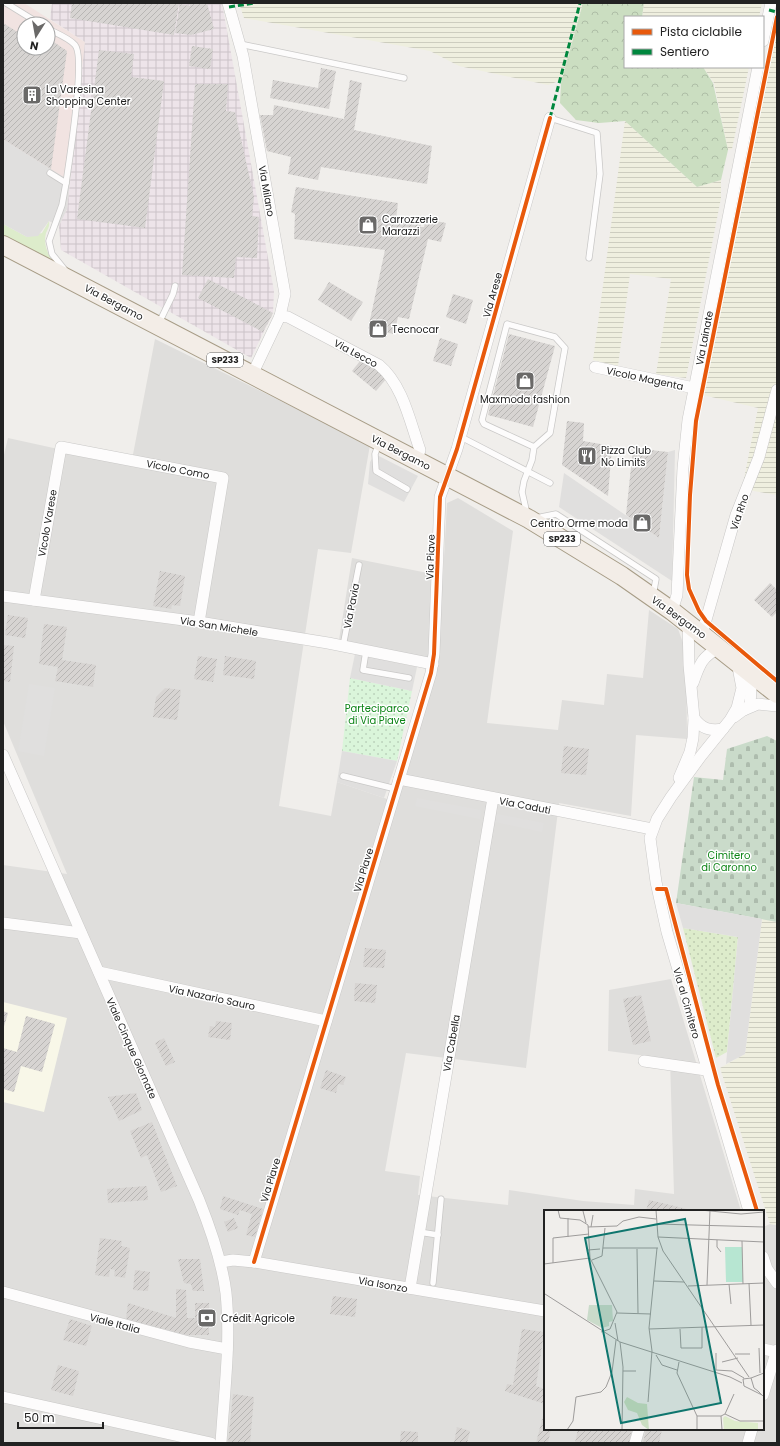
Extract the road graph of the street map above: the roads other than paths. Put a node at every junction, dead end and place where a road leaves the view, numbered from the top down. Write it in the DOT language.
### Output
graph roads {
  1 [pos="6,3"];
  2 [pos="228,3"];
  3 [pos="771,3"];
  4 [pos="27,16"];
  5 [pos="56,34"];
  6 [pos="764,36"];
  7 [pos="240,44"];
  8 [pos="758,68"];
  9 [pos="404,78"];
  10 [pos="550,118"];
  11 [pos="50,174"];
  12 [pos="66,183"];
  13 [pos="3,245"];
  14 [pos="590,258"];
  15 [pos="72,280"];
  16 [pos="174,286"];
  17 [pos="280,316"];
  18 [pos="158,325"];
  19 [pos="595,367"];
  20 [pos="252,375"];
  21 [pos="694,388"];
  22 [pos="777,390"];
  23 [pos="461,437"];
  24 [pos="380,441"];
  25 [pos="61,447"];
  26 [pos="534,447"];
  27 [pos="417,460"];
  28 [pos="528,472"];
  29 [pos="447,475"];
  30 [pos="550,483"];
  31 [pos="407,489"];
  32 [pos="529,519"];
  33 [pos="359,565"];
  34 [pos="3,596"];
  35 [pos="34,600"];
  36 [pos="672,610"];
  37 [pos="199,622"];
  38 [pos="688,623"];
  39 [pos="702,634"];
  40 [pos="343,646"];
  41 [pos="720,647"];
  42 [pos="366,651"];
  43 [pos="735,658"];
  44 [pos="433,664"];
  45 [pos="752,672"];
  46 [pos="409,678"];
  47 [pos="692,687"];
  48 [pos="777,694"];
  49 [pos="777,706"];
  50 [pos="744,711"];
  51 [pos="694,718"];
  52 [pos="730,720"];
  53 [pos="723,729"];
  54 [pos="3,755"];
  55 [pos="343,776"];
  56 [pos="397,784"];
  57 [pos="671,797"];
  58 [pos="493,798"];
  59 [pos="652,830"];
  60 [pos="3,923"];
  61 [pos="81,933"];
  62 [pos="99,972"];
  63 [pos="326,1022"];
  64 [pos="644,1061"];
  65 [pos="706,1070"];
  66 [pos="441,1200"];
  67 [pos="749,1210"];
  68 [pos="419,1232"];
  69 [pos="438,1235"];
  70 [pos="220,1262"];
  71 [pos="254,1262"];
  72 [pos="765,1269"];
  73 [pos="433,1283"];
  74 [pos="777,1283"];
  75 [pos="410,1288"];
  76 [pos="3,1292"];
  77 [pos="544,1311"];
  78 [pos="227,1349"];
  79 [pos="764,1349"];
  80 [pos="777,1351"];
  81 [pos="764,1392"];
  82 [pos="3,1397"];
  83 [pos="639,1430"];
  84 [pos="752,1430"];
  85 [pos="212,1443"];
  86 [pos="221,1443"];
  87 [pos="635,1443"];
  88 [pos="748,1443"];
  1 -- 4 [label="lane"];
  2 -- 7 [label="street, Via Milano"];
  3 -- 6 [label="street"];
  5 -- 12 [label="lane"];
  7 -- 9 [label="lane"];
  7 -- 17 [label="street, Via Milano"];
  8 -- 21 [label="street, Via Lainate"];
  10 -- 14 [label="lane"];
  10 -- 23 [label="street, Via Arese"];
  11 -- 12 [label="lane"];
  12 -- 15 [label="lane"];
  13 -- 15 [label="main road, Via Bergamo / SP233"];
  15 -- 18 [label="main road, Via Bergamo / SP233"];
  16 -- 18 [label="lane"];
  17 -- 20 [label="street, Via Milano"];
  17 -- 27 [label="street, Via Lecco"];
  18 -- 20 [label="main road, Via Bergamo / SP233"];
  19 -- 21 [label="street, Vicolo Magenta"];
  20 -- 24 [label="main road, Via Bergamo / SP233"];
  21 -- 36 [label="street, Via Lainate"];
  22 -- 39 [label="street, Via Rho"];
  23 -- 28 [label="lane"];
  23 -- 29 [label="street, Via Arese"];
  24 -- 27 [label="main road, Via Bergamo / SP233"];
  24 -- 31 [label="lane"];
  25 -- 35 [label="street, Vicolo Varese"];
  25 -- 37 [label="street, Vicolo Como"];
  26 -- 26 [label="lane"];
  26 -- 28 [label="lane"];
  27 -- 29 [label="main road, Via Bergamo / SP233"];
  28 -- 30 [label="lane"];
  28 -- 32 [label="lane"];
  29 -- 32 [label="main road, Via Bergamo / SP233"];
  29 -- 44 [label="street, Via Piave"];
  32 -- 36 [label="main road, Via Bergamo / SP233"];
  33 -- 40 [label="lane, Via Pavia"];
  34 -- 35 [label="street, Via San Michele"];
  35 -- 37 [label="street, Via San Michele"];
  36 -- 38 [label="main road, Via Bergamo / SP233"];
  37 -- 40 [label="street, Via San Michele"];
  38 -- 39 [label="main road, Via Bergamo / SP233"];
  38 -- 47 [label="street"];
  39 -- 41 [label="main road, Via Bergamo / SP233"];
  40 -- 42 [label="street, Via San Michele"];
  41 -- 43 [label="main road, Via Bergamo / SP233"];
  41 -- 47 [label="street"];
  42 -- 44 [label="street, Via San Michele"];
  42 -- 46 [label="lane"];
  43 -- 45 [label="main road, Via Bergamo / SP233"];
  43 -- 52 [label="street"];
  44 -- 56 [label="street, Via Piave"];
  45 -- 48 [label="main road, Via Bergamo / SP233"];
  45 -- 50 [label="street"];
  47 -- 51 [label="street"];
  49 -- 50 [label="street"];
  50 -- 52 [label="street"];
  51 -- 53 [label="street"];
  51 -- 57 [label="street"];
  52 -- 53 [label="street"];
  53 -- 57 [label="street"];
  54 -- 61 [label="street, Viale Cinque Giornate"];
  55 -- 56 [label="lane"];
  56 -- 58 [label="street, Via Caduti"];
  56 -- 63 [label="street, Via Piave"];
  57 -- 59 [label="street, Via al Cimitero"];
  58 -- 59 [label="street, Via Caduti"];
  58 -- 68 [label="street, Via Cabella"];
  59 -- 65 [label="street, Via al Cimitero"];
  60 -- 61 [label="street"];
  61 -- 62 [label="street, Viale Cinque Giornate"];
  62 -- 63 [label="street, Via Nazario Sauro"];
  62 -- 70 [label="street, Viale Cinque Giornate"];
  63 -- 71 [label="street, Via Piave"];
  64 -- 65 [label="street"];
  65 -- 67 [label="street, Via al Cimitero"];
  66 -- 69 [label="lane"];
  68 -- 69 [label="lane"];
  68 -- 75 [label="street, Via Cabella"];
  69 -- 73 [label="lane"];
  70 -- 71 [label="street, Via Isonzo"];
  70 -- 78 [label="street, Viale Cinque Giornate"];
  71 -- 75 [label="street, Via Isonzo"];
  72 -- 74 [label="street"];
  75 -- 77 [label="street, Via Isonzo"];
  76 -- 78 [label="street, Viale Italia"];
  78 -- 86 [label="street, Viale Cinque Giornate"];
  79 -- 80 [label="street"];
  80 -- 81 [label="street"];
  82 -- 85 [label="street"];
  83 -- 87 [label="street"];
  84 -- 88 [label="street"];
}
